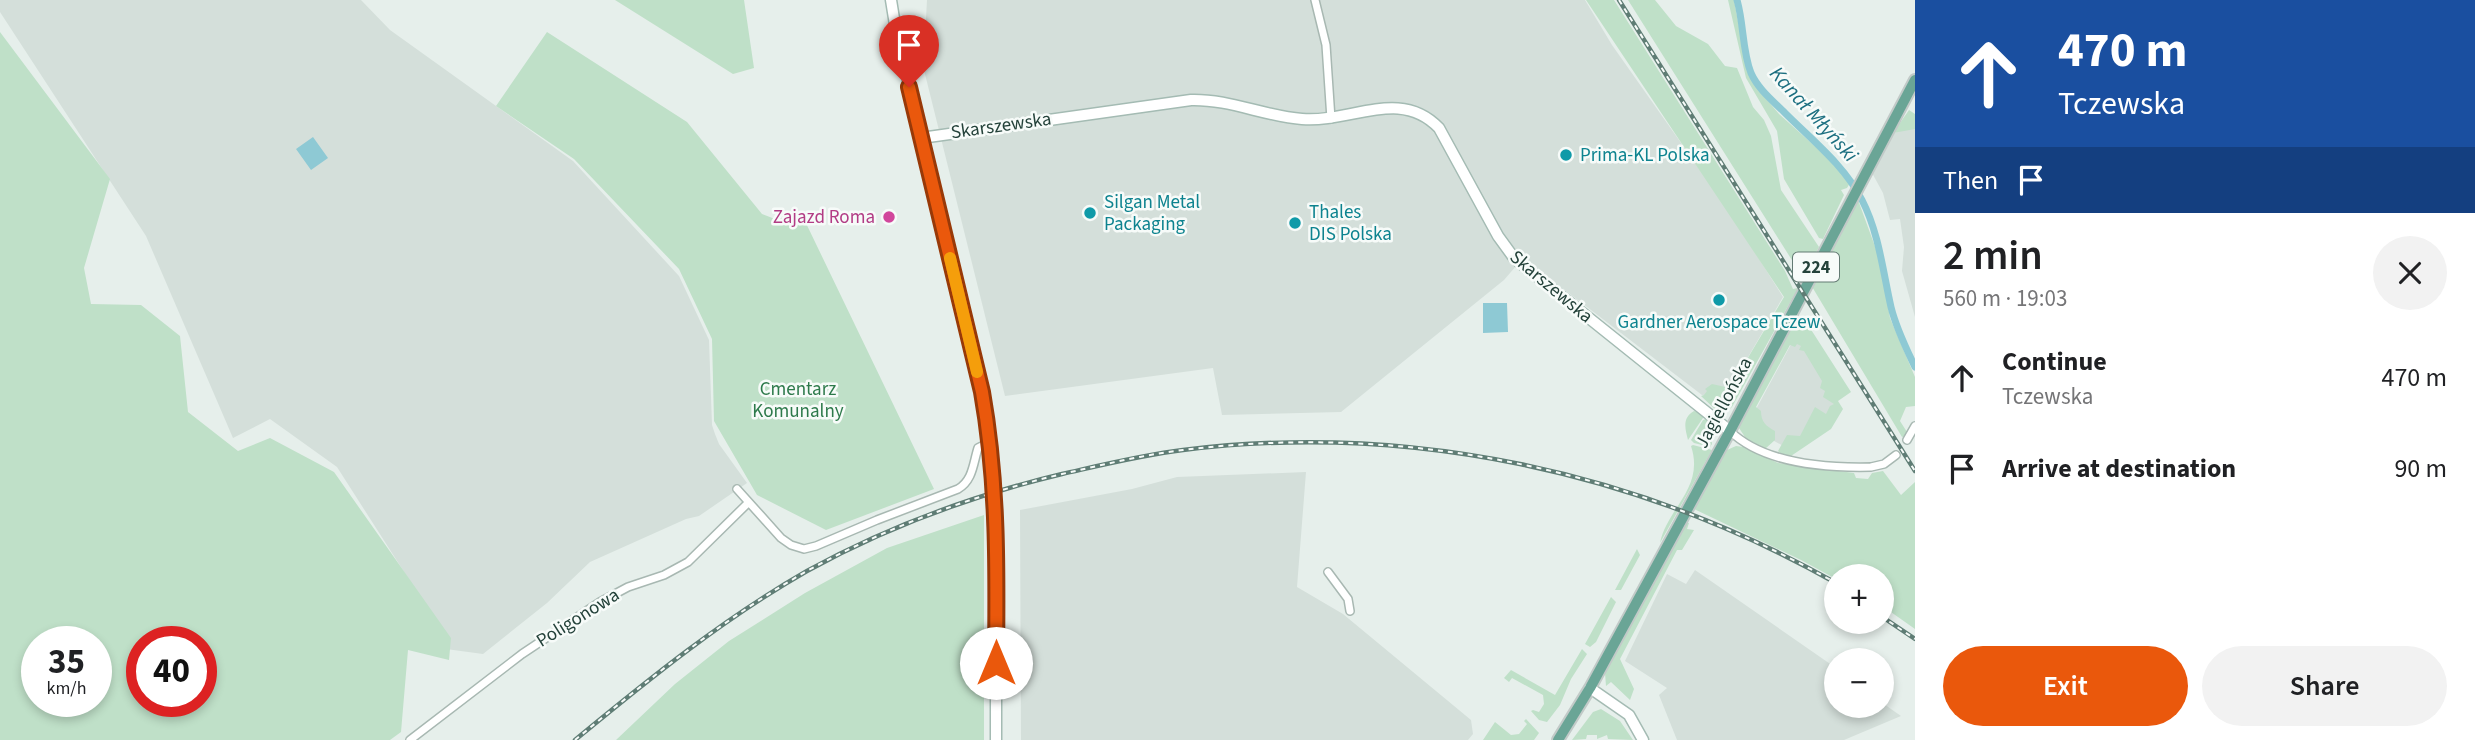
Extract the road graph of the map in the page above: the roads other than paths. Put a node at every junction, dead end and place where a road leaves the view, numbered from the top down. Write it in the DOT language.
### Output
graph roads {
  1 [pos="891,0"];
  2 [pos="1315,0"];
  3 [pos="1915,80"];
  4 [pos="1910,99"];
  5 [pos="1331,119"];
  6 [pos="921,138"];
  7 [pos="1915,426"];
  8 [pos="1730,430"];
  9 [pos="1907,440"];
  10 [pos="990,442"];
  11 [pos="1896,455"];
  12 [pos="737,489"];
  13 [pos="748,503"];
  14 [pos="1328,572"];
  15 [pos="1350,611"];
  16 [pos="1590,688"];
  17 [pos="410,740"];
  18 [pos="996,740"];
  19 [pos="1558,740"];
  20 [pos="1643,740"];
  1 -- 6 [label="street"];
  2 -- 5 [label="street"];
  3 -- 4 [label="main road, Jagiellońska / 224"];
  4 -- 8 [label="main road, Jagiellońska / 224"];
  5 -- 6 [label="street, Skarszewska"];
  5 -- 8 [label="street, Skarszewska"];
  6 -- 10 [label="street"];
  7 -- 9 [label="street"];
  8 -- 11 [label="street"];
  8 -- 16 [label="main road, Jagiellońska / 224"];
  10 -- 13 [label="street"];
  10 -- 18 [label="street, bridge"];
  12 -- 13 [label="street"];
  13 -- 17 [label="street, Poligonowa"];
  14 -- 15 [label="street"];
  16 -- 19 [label="main road, Jagiellońska / 224"];
  16 -- 20 [label="street"];
}
